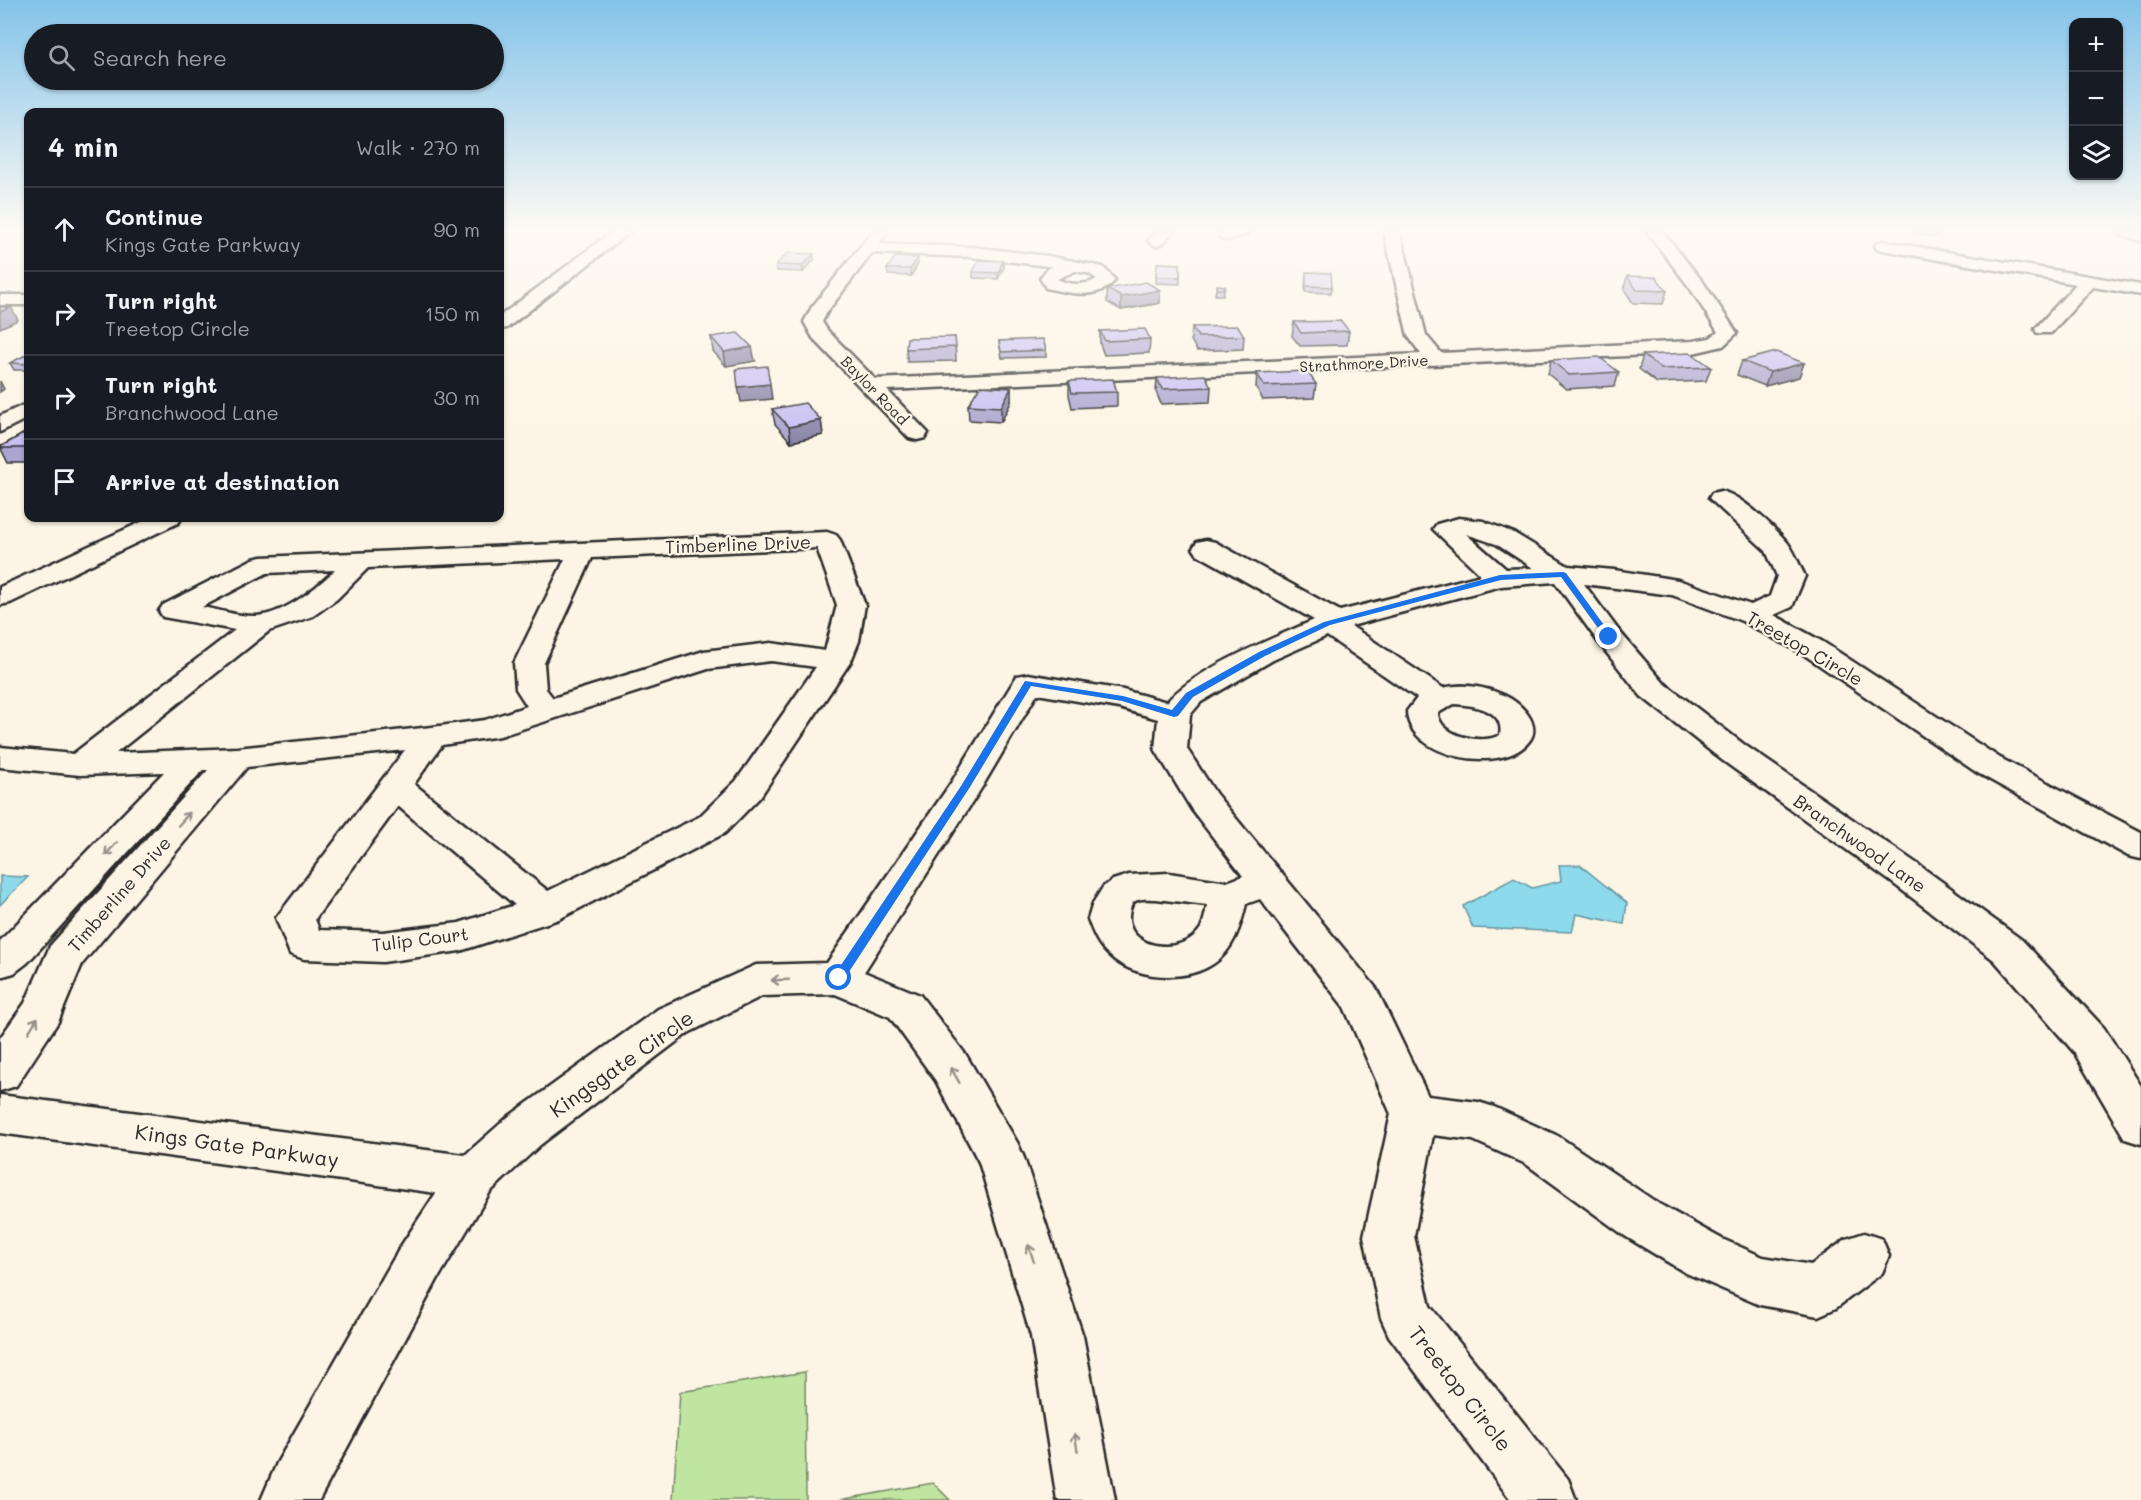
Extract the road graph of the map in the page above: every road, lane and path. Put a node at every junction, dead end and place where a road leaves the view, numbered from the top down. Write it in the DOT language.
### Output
graph roads {
  1 [pos="529,302"];
  2 [pos="825,302"];
  3 [pos="1409,302"];
  4 [pos="1708,302"];
  5 [pos="2069,302"];
  6 [pos="504,321"];
  7 [pos="2044,329"];
  8 [pos="1436,360"];
  9 [pos="873,385"];
  10 [pos="24,411"];
  11 [pos="0,425"];
  12 [pos="917,433"];
  13 [pos="1721,498"];
  14 [pos="161,522"];
  15 [pos="1206,548"];
  16 [pos="583,550"];
  17 [pos="360,561"];
  18 [pos="1562,574"];
  19 [pos="1500,578"];
  20 [pos="0,597"];
  21 [pos="1752,615"];
  22 [pos="1332,622"];
  23 [pos="259,625"];
  24 [pos="836,661"];
  25 [pos="1438,698"];
  26 [pos="546,711"];
  27 [pos="1174,714"];
  28 [pos="432,737"];
  29 [pos="0,757"];
  30 [pos="237,758"];
  31 [pos="194,760"];
  32 [pos="80,765"];
  33 [pos="396,787"];
  34 [pos="2141,847"];
  35 [pos="1269,881"];
  36 [pos="1229,896"];
  37 [pos="545,909"];
  38 [pos="0,963"];
  39 [pos="839,978"];
  40 [pos="0,1073"];
  41 [pos="1414,1113"];
  42 [pos="0,1114"];
  43 [pos="2141,1125"];
  44 [pos="473,1177"];
  45 [pos="1864,1256"];
  46 [pos="290,1500"];
  47 [pos="1086,1500"];
  48 [pos="1547,1500"];
  1 -- 6 [label="street"];
  2 -- 9 [label="street, Baylor Road"];
  3 -- 8 [label="street"];
  4 -- 8 [label="street, Strathmore Drive"];
  5 -- 7 [label="street"];
  8 -- 9 [label="street, Strathmore Drive"];
  9 -- 12 [label="street, Baylor Road"];
  10 -- 11 [label="street"];
  13 -- 21 [label="street"];
  14 -- 20 [label="street"];
  15 -- 22 [label="street"];
  16 -- 17 [label="street, Timberline Drive"];
  16 -- 24 [label="street, Timberline Drive"];
  16 -- 26 [label="street"];
  17 -- 23 [label="street, Timberline Drive"];
  17 -- 23 [label="street, Timberline Drive"];
  18 -- 19 [label="street, Treetop Circle"];
  18 -- 19 [label="street"];
  18 -- 21 [label="street, Treetop Circle"];
  18 -- 43 [label="street, Branchwood Lane"];
  19 -- 22 [label="street, Treetop Circle"];
  21 -- 34 [label="street, Treetop Circle"];
  22 -- 25 [label="street"];
  22 -- 27 [label="street, Treetop Circle"];
  23 -- 32 [label="street, Timberline Drive"];
  24 -- 26 [label="street"];
  24 -- 37 [label="street, Tulip Court"];
  26 -- 28 [label="street"];
  27 -- 35 [label="street"];
  27 -- 39 [label="street"];
  28 -- 30 [label="street"];
  28 -- 33 [label="street, Tulip Court"];
  29 -- 32 [label="street"];
  30 -- 31 [label="street"];
  40 -- 30 [label="street, Timberline Drive, one-way"];
  31 -- 32 [label="street"];
  31 -- 38 [label="street, Timberline Drive, one-way"];
  33 -- 37 [label="street"];
  33 -- 37 [label="street, Tulip Court"];
  35 -- 36 [label="street"];
  35 -- 41 [label="street"];
  39 -- 44 [label="street, Kingsgate Circle, one-way"];
  47 -- 39 [label="street, Kingsgate Circle, one-way"];
  41 -- 45 [label="street"];
  41 -- 48 [label="street, Treetop Circle"];
  42 -- 44 [label="street, Kings Gate Parkway"];
  44 -- 46 [label="street, Kingsgate Circle"];
}
